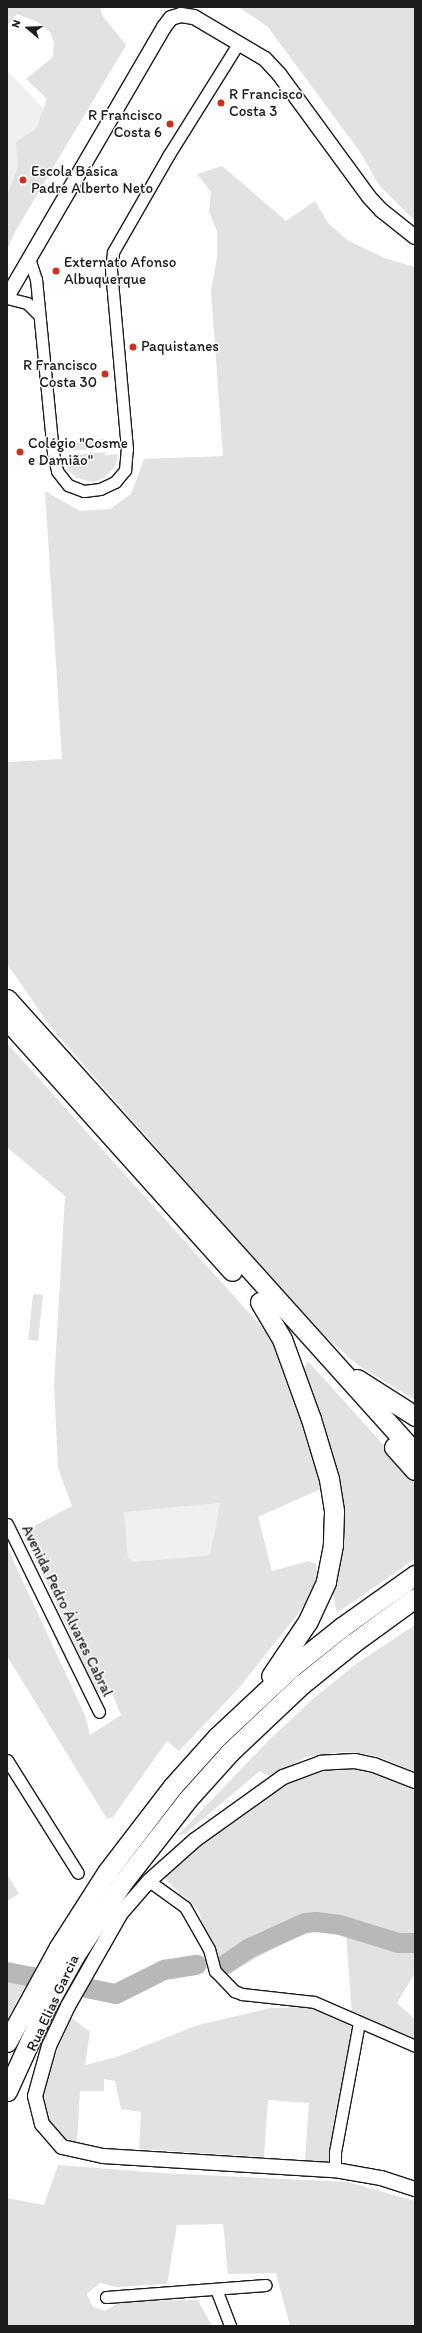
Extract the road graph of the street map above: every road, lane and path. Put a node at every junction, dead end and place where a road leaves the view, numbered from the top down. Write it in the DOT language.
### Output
graph roads {
  1 [pos="238,44"];
  2 [pos="415,237"];
  3 [pos="29,258"];
  4 [pos="7,298"];
  5 [pos="39,315"];
  6 [pos="7,999"];
  7 [pos="7,1020"];
  8 [pos="260,1302"];
  9 [pos="330,1360"];
  10 [pos="415,1416"];
  11 [pos="415,1453"];
  12 [pos="415,1470"];
  13 [pos="7,1524"];
  14 [pos="415,1575"];
  15 [pos="415,1598"];
  16 [pos="415,1613"];
  17 [pos="353,1643"];
  18 [pos="255,1700"];
  19 [pos="99,1712"];
  20 [pos="7,1760"];
  21 [pos="415,1781"];
  22 [pos="78,1873"];
  23 [pos="149,1881"];
  24 [pos="75,1956"];
  25 [pos="360,2023"];
  26 [pos="7,2042"];
  27 [pos="415,2046"];
  28 [pos="7,2091"];
  29 [pos="335,2170"];
  30 [pos="415,2189"];
  31 [pos="266,2285"];
  32 [pos="216,2288"];
  33 [pos="106,2297"];
  34 [pos="230,2326"];
  1 -- 2 [label="street"];
  1 -- 3 [label="street"];
  1 -- 5 [label="street"];
  3 -- 4 [label="street"];
  3 -- 5 [label="street"];
  4 -- 5 [label="street"];
  6 -- 9 [label="highway"];
  7 -- 8 [label="highway"];
  8 -- 12 [label="highway"];
  8 -- 18 [label="highway"];
  9 -- 10 [label="highway"];
  9 -- 11 [label="highway"];
  13 -- 19 [label="street, Avenida Pedro Álvares Cabral"];
  14 -- 18 [label="highway"];
  15 -- 17 [label="highway"];
  16 -- 17 [label="highway"];
  17 -- 24 [label="highway"];
  18 -- 24 [label="highway"];
  20 -- 22 [label="street"];
  21 -- 23 [label="street, Rua Elias Garcia"];
  23 -- 24 [label="street, Rua Elias Garcia"];
  23 -- 25 [label="street"];
  24 -- 26 [label="highway"];
  24 -- 28 [label="highway"];
  24 -- 29 [label="street, Rua Elias Garcia"];
  25 -- 27 [label="street"];
  25 -- 29 [label="street"];
  29 -- 30 [label="street, Rua Elias Garcia"];
  31 -- 32 [label="street"];
  32 -- 33 [label="street"];
  32 -- 34 [label="street"];
}
